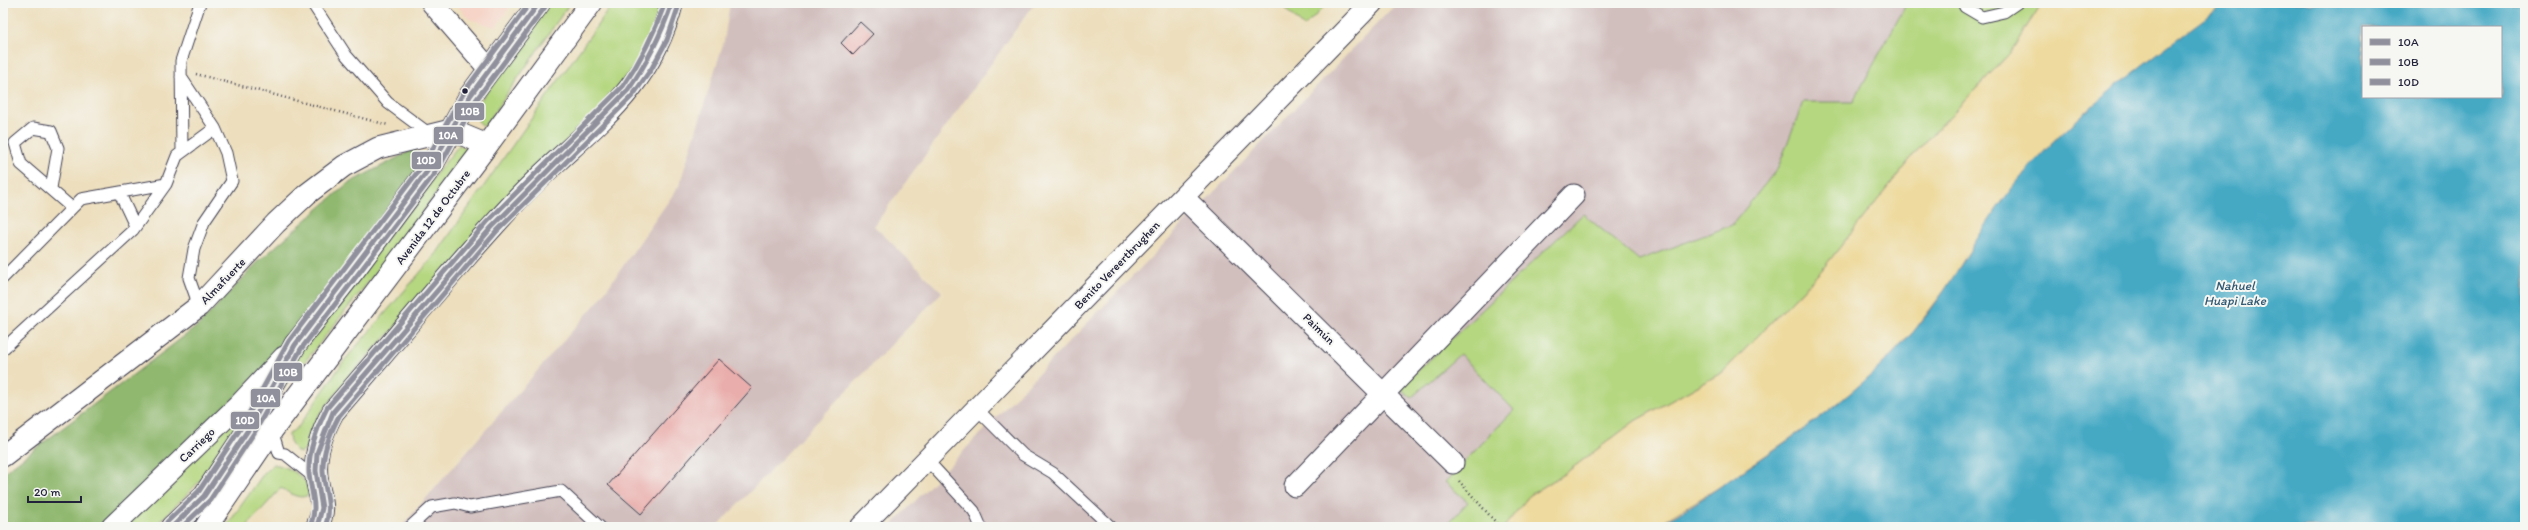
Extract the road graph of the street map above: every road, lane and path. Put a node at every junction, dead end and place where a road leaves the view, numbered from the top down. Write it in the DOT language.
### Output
graph roads {
  1 [pos="200,3"];
  2 [pos="312,3"];
  3 [pos="432,3"];
  4 [pos="539,3"];
  5 [pos="591,3"];
  6 [pos="672,3"];
  7 [pos="1372,3"];
  8 [pos="1962,3"];
  9 [pos="2017,3"];
  10 [pos="489,69"];
  11 [pos="181,74"];
  12 [pos="395,126"];
  13 [pos="215,128"];
  14 [pos="442,134"];
  15 [pos="488,145"];
  16 [pos="182,152"];
  17 [pos="166,184"];
  18 [pos="50,188"];
  19 [pos="120,194"];
  20 [pos="1574,195"];
  21 [pos="1183,197"];
  22 [pos="72,208"];
  23 [pos="135,226"];
  24 [pos="3,278"];
  25 [pos="199,306"];
  26 [pos="295,345"];
  27 [pos="3,349"];
  28 [pos="1384,393"];
  29 [pos="977,409"];
  30 [pos="272,430"];
  31 [pos="3,456"];
  32 [pos="927,460"];
  33 [pos="1453,469"];
  34 [pos="317,479"];
  35 [pos="1295,486"];
  36 [pos="204,496"];
  37 [pos="318,526"];
  38 [pos="112,527"];
  39 [pos="172,527"];
  40 [pos="206,527"];
  41 [pos="410,527"];
  42 [pos="600,527"];
  43 [pos="862,527"];
  44 [pos="981,527"];
  45 [pos="1111,527"];
  46 [pos="1500,527"];
  1 -- 11 [label="lane"];
  2 -- 14 [label="lane"];
  3 -- 10 [label="street"];
  4 -- 10 [label="street"];
  5 -- 15 [label="street, Avenida 12 de Octubre"];
  6 -- 34 [label="street"];
  7 -- 21 [label="street, Benito Vereertbrughen"];
  8 -- 9 [label="lane"];
  10 -- 14 [label="street, Carriego"];
  11 -- 12 [label="path"];
  11 -- 13 [label="lane"];
  11 -- 16 [label="lane"];
  13 -- 16 [label="lane"];
  13 -- 25 [label="lane"];
  14 -- 15 [label="street"];
  14 -- 25 [label="street, Almafuerte"];
  14 -- 26 [label="street, Carriego"];
  15 -- 30 [label="street, Avenida 12 de Octubre"];
  16 -- 17 [label="lane"];
  17 -- 19 [label="lane"];
  17 -- 23 [label="lane"];
  18 -- 18 [label="lane"];
  18 -- 22 [label="lane"];
  19 -- 22 [label="lane"];
  19 -- 23 [label="lane"];
  20 -- 28 [label="street"];
  21 -- 28 [label="street, Paimún"];
  21 -- 29 [label="street, Benito Vereertbrughen"];
  22 -- 24 [label="lane"];
  23 -- 27 [label="lane"];
  25 -- 31 [label="street, Almafuerte"];
  26 -- 36 [label="street"];
  26 -- 38 [label="street, Carriego"];
  28 -- 33 [label="street, Paimún"];
  28 -- 35 [label="street"];
  29 -- 32 [label="street, Benito Vereertbrughen"];
  29 -- 45 [label="lane"];
  30 -- 34 [label="lane"];
  30 -- 36 [label="street, Avenida 12 de Octubre"];
  30 -- 40 [label="street, Avenida 12 de Octubre"];
  32 -- 43 [label="street, Benito Vereertbrughen"];
  32 -- 44 [label="lane"];
  33 -- 46 [label="path"];
  34 -- 37 [label="street"];
  36 -- 39 [label="street, Avenida 12 de Octubre"];
  41 -- 42 [label="lane"];
}
